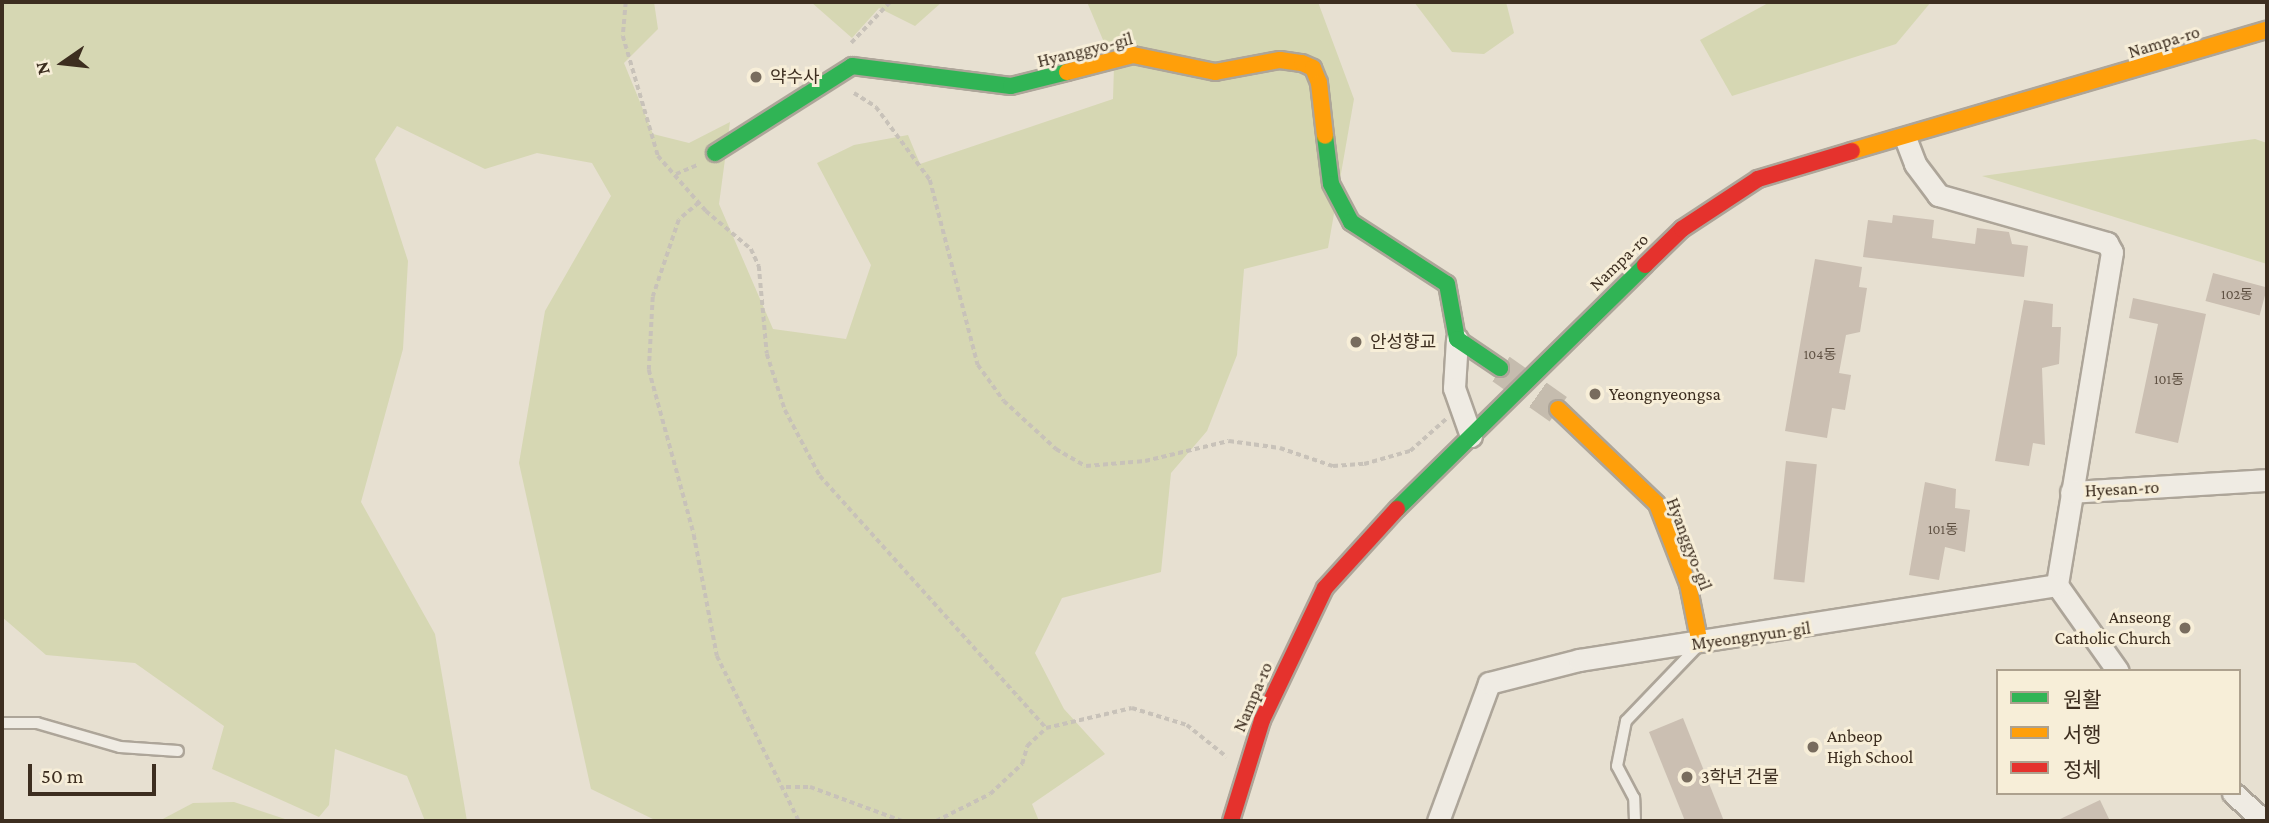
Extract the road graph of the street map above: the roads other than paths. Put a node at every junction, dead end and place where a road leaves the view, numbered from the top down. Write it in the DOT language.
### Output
graph roads {
  1 [pos="2267,30"];
  2 [pos="1906,140"];
  3 [pos="715,153"];
  4 [pos="1457,339"];
  5 [pos="1500,368"];
  6 [pos="1559,409"];
  7 [pos="1471,436"];
  8 [pos="2267,480"];
  9 [pos="2071,492"];
  10 [pos="2057,586"];
  11 [pos="1700,644"];
  12 [pos="2117,669"];
  13 [pos="2,723"];
  14 [pos="178,751"];
  15 [pos="2235,795"];
  16 [pos="1237,818"];
  17 [pos="1438,821"];
  18 [pos="1635,821"];
  19 [pos="2264,821"];
  1 -- 2 [label="street, Nampa-ro"];
  2 -- 7 [label="street, Nampa-ro"];
  2 -- 9 [label="street"];
  3 -- 4 [label="street, Hyanggyo-gil"];
  4 -- 5 [label="street"];
  4 -- 7 [label="street"];
  6 -- 11 [label="street, Hyanggyo-gil"];
  7 -- 16 [label="street, Nampa-ro"];
  8 -- 9 [label="street, Hyesan-ro"];
  9 -- 10 [label="street, Hyesan-ro"];
  10 -- 11 [label="street, Myeongnyun-gil"];
  10 -- 12 [label="street"];
  11 -- 17 [label="street, Myeongnyun-gil"];
  11 -- 18 [label="lane"];
  13 -- 14 [label="lane"];
  15 -- 19 [label="street"];
}
